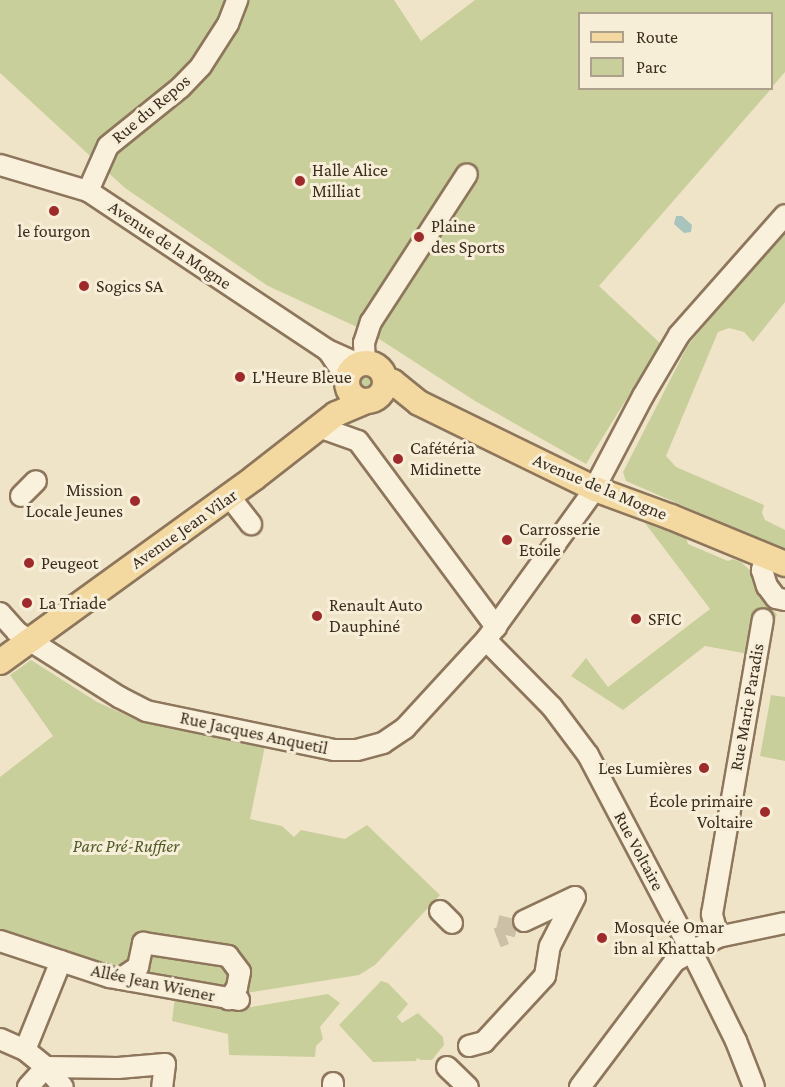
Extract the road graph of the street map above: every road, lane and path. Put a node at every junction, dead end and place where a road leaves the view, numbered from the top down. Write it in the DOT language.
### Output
graph roads {
  1 [pos="237,0"];
  2 [pos="0,165"];
  3 [pos="467,174"];
  4 [pos="88,191"];
  5 [pos="785,215"];
  6 [pos="355,373"];
  7 [pos="375,394"];
  8 [pos="328,420"];
  9 [pos="36,481"];
  10 [pos="595,489"];
  11 [pos="21,496"];
  12 [pos="229,496"];
  13 [pos="251,524"];
  14 [pos="775,560"];
  15 [pos="785,600"];
  16 [pos="0,613"];
  17 [pos="763,619"];
  18 [pos="491,634"];
  19 [pos="29,640"];
  20 [pos="0,662"];
  21 [pos="524,921"];
  22 [pos="785,923"];
  23 [pos="717,936"];
  24 [pos="0,941"];
  25 [pos="691,950"];
  26 [pos="61,961"];
  27 [pos="120,979"];
  28 [pos="0,1039"];
  29 [pos="469,1046"];
  30 [pos="25,1050"];
  31 [pos="46,1067"];
  32 [pos="447,1067"];
  33 [pos="28,1087"];
  34 [pos="63,1087"];
  35 [pos="162,1087"];
  36 [pos="468,1087"];
  37 [pos="580,1087"];
  38 [pos="754,1087"];
  1 -- 4 [label="street, Rue du Repos"];
  2 -- 4 [label="street, Avenue de la Mogne"];
  3 -- 6 [label="street"];
  4 -- 6 [label="street, Avenue de la Mogne"];
  5 -- 10 [label="street, Rue Jacques Anquetil"];
  6 -- 7 [label="main road"];
  6 -- 7 [label="main road"];
  6 -- 8 [label="main road"];
  7 -- 8 [label="main road, Avenue Jean Vilar"];
  7 -- 10 [label="main road, Avenue de la Mogne"];
  8 -- 12 [label="main road, Avenue Jean Vilar"];
  8 -- 18 [label="street, Rue Voltaire"];
  9 -- 11 [label="street"];
  10 -- 14 [label="main road, Avenue de la Mogne"];
  10 -- 18 [label="street, Rue Jacques Anquetil"];
  12 -- 13 [label="street"];
  12 -- 19 [label="main road, Avenue Jean Vilar"];
  14 -- 15 [label="street"];
  16 -- 19 [label="street, Rue Jacques Anquetil"];
  17 -- 23 [label="street, Rue Marie Paradis"];
  18 -- 19 [label="street, Rue Jacques Anquetil"];
  18 -- 25 [label="street, Rue Voltaire"];
  19 -- 20 [label="main road, Avenue Jean Vilar"];
  21 -- 29 [label="street"];
  22 -- 23 [label="street"];
  23 -- 25 [label="street"];
  24 -- 26 [label="street, Allée Jean Wiener"];
  25 -- 37 [label="street"];
  25 -- 38 [label="street, Rue Voltaire"];
  26 -- 27 [label="street, Allée Jean Wiener"];
  26 -- 30 [label="street"];
  27 -- 27 [label="street, Allée Jean Wiener"];
  28 -- 30 [label="street"];
  30 -- 31 [label="street"];
  31 -- 33 [label="street"];
  31 -- 34 [label="street"];
  31 -- 35 [label="street"];
  32 -- 36 [label="street"];
}
